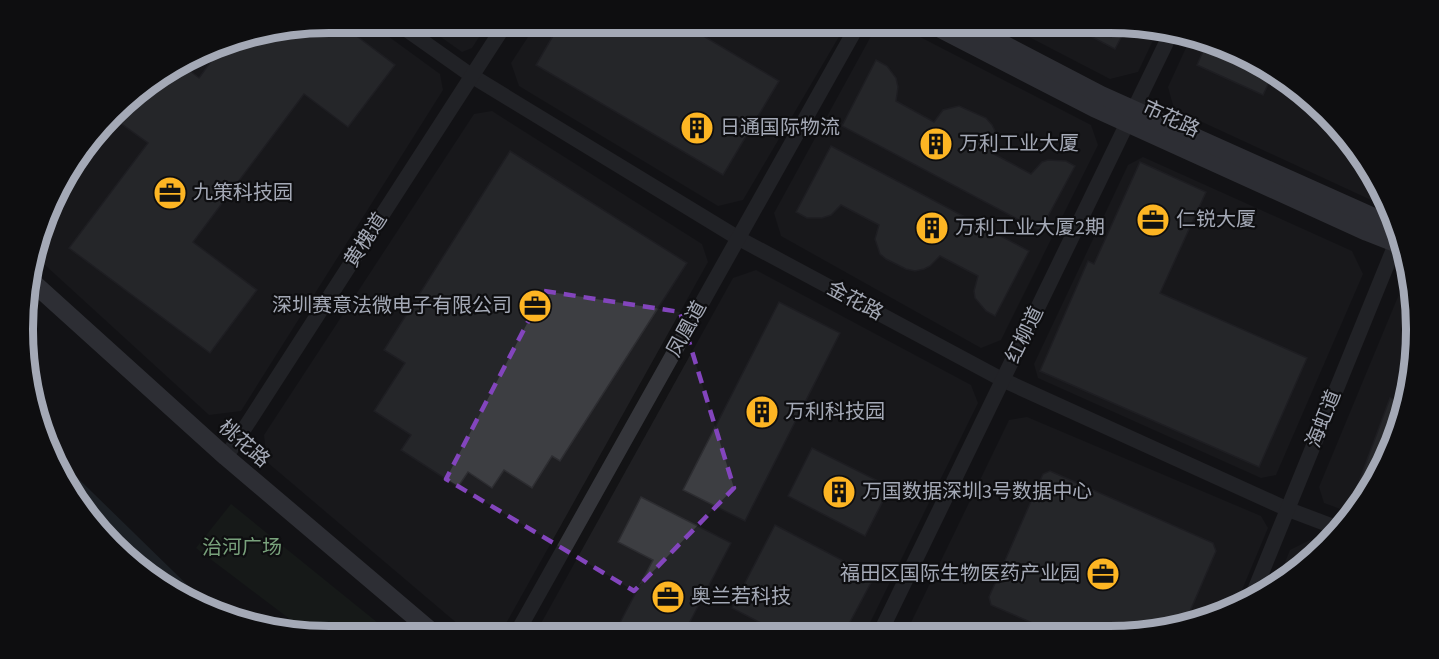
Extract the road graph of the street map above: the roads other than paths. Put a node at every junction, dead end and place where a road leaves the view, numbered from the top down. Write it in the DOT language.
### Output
graph roads {
  1 [pos="412,33"];
  2 [pos="499,33"];
  3 [pos="853,33"];
  4 [pos="952,33"];
  5 [pos="982,33"];
  6 [pos="1168,39"];
  7 [pos="472,76"];
  8 [pos="1131,117"];
  9 [pos="1390,236"];
  10 [pos="738,238"];
  11 [pos="1394,248"];
  12 [pos="37,286"];
  13 [pos="1003,380"];
  14 [pos="226,457"];
  15 [pos="1287,509"];
  16 [pos="1331,526"];
  17 [pos="1256,587"];
  18 [pos="425,626"];
  19 [pos="521,626"];
  20 [pos="883,626"];
  1 -- 7 [label="street, 金花路"];
  2 -- 7 [label="street, 黄槐道"];
  3 -- 10 [label="street, 凤凰道"];
  4 -- 8 [label="main road, 市花路"];
  5 -- 8 [label="main road, 市花路"];
  6 -- 8 [label="street, 红柳道"];
  7 -- 10 [label="street, 金花路"];
  7 -- 14 [label="street, 黄槐道"];
  8 -- 9 [label="main road, 市花路"];
  8 -- 13 [label="street, 红柳道"];
  10 -- 13 [label="street, 金花路"];
  10 -- 19 [label="street, 凤凰道"];
  11 -- 15 [label="street, 海虹道"];
  12 -- 14 [label="main road, 桃花路"];
  13 -- 15 [label="street, 金花路"];
  13 -- 20 [label="street, 红柳道"];
  14 -- 18 [label="main road, 桃花路"];
  15 -- 16 [label="street, 金花路"];
  15 -- 17 [label="street, 海虹道"];
}
